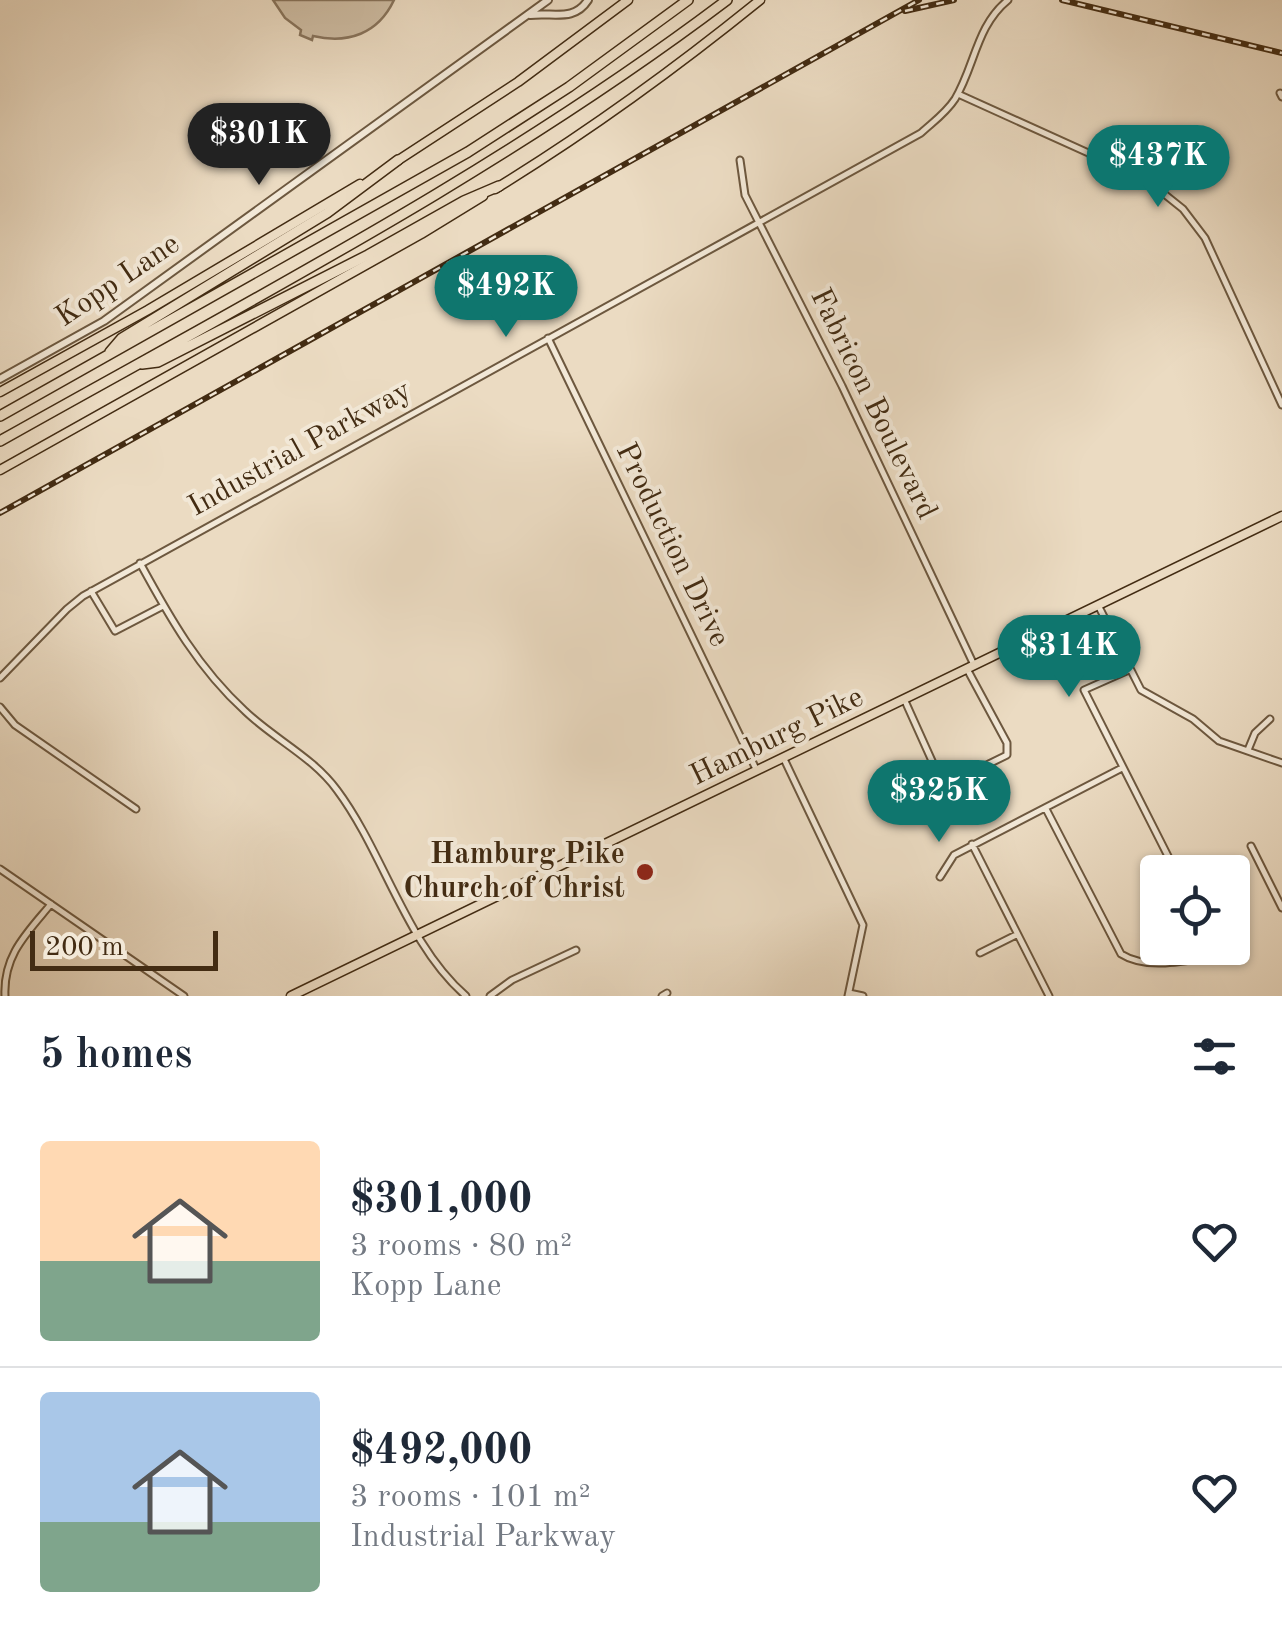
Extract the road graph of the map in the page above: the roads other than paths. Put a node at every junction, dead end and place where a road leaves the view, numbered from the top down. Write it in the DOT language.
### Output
graph roads {
  1 [pos="548,0"];
  2 [pos="588,0"];
  3 [pos="628,0"];
  4 [pos="688,0"];
  5 [pos="727,0"];
  6 [pos="760,0"];
  7 [pos="1008,0"];
  8 [pos="529,15"];
  9 [pos="958,94"];
  10 [pos="398,160"];
  11 [pos="740,160"];
  12 [pos="499,186"];
  13 [pos="761,224"];
  14 [pos="547,337"];
  15 [pos="104,358"];
  16 [pos="134,366"];
  17 [pos="0,379"];
  18 [pos="0,392"];
  19 [pos="1282,405"];
  20 [pos="0,416"];
  21 [pos="0,441"];
  22 [pos="0,470"];
  23 [pos="1282,516"];
  24 [pos="140,563"];
  25 [pos="90,592"];
  26 [pos="1098,604"];
  27 [pos="163,606"];
  28 [pos="971,667"];
  29 [pos="1129,670"];
  30 [pos="0,678"];
  31 [pos="905,701"];
  32 [pos="0,708"];
  33 [pos="1270,718"];
  34 [pos="1248,750"];
  35 [pos="784,759"];
  36 [pos="1280,762"];
  37 [pos="1122,768"];
  38 [pos="758,772"];
  39 [pos="1046,808"];
  40 [pos="136,809"];
  41 [pos="972,844"];
  42 [pos="1251,846"];
  43 [pos="1167,855"];
  44 [pos="0,869"];
  45 [pos="940,877"];
  46 [pos="52,904"];
  47 [pos="1281,904"];
  48 [pos="417,932"];
  49 [pos="1016,935"];
  50 [pos="576,950"];
  51 [pos="980,952"];
  52 [pos="1140,963"];
  53 [pos="3,968"];
  54 [pos="849,994"];
  55 [pos="462,995"];
  56 [pos="5,996"];
  57 [pos="184,996"];
  58 [pos="291,996"];
  59 [pos="490,996"];
  60 [pos="863,996"];
  61 [pos="1049,996"];
  1 -- 8 [label="street, Kopp Lane"];
  2 -- 8 [label="street"];
  3 -- 10 [label="main road"];
  4 -- 15 [label="highway"];
  5 -- 16 [label="highway"];
  6 -- 12 [label="main road"];
  7 -- 9 [label="street, Industrial Parkway"];
  8 -- 17 [label="street, Kopp Lane"];
  9 -- 13 [label="street, Industrial Parkway"];
  9 -- 19 [label="street"];
  10 -- 15 [label="highway"];
  10 -- 18 [label="main road"];
  11 -- 13 [label="street, Fabricon Boulevard"];
  12 -- 16 [label="highway"];
  12 -- 22 [label="main road"];
  13 -- 14 [label="street, Industrial Parkway"];
  13 -- 28 [label="street, Fabricon Boulevard"];
  14 -- 24 [label="street, Industrial Parkway"];
  14 -- 38 [label="street, Production Drive"];
  15 -- 20 [label="highway"];
  16 -- 21 [label="highway"];
  23 -- 26 [label="main road, Hamburg Pike"];
  24 -- 25 [label="street, Industrial Parkway"];
  24 -- 27 [label="street"];
  25 -- 27 [label="street"];
  25 -- 30 [label="street, Industrial Parkway"];
  26 -- 28 [label="main road, Hamburg Pike"];
  26 -- 29 [label="street"];
  27 -- 48 [label="street"];
  28 -- 31 [label="main road, Hamburg Pike"];
  28 -- 31 [label="street, Fabricon Boulevard"];
  29 -- 34 [label="street"];
  29 -- 37 [label="street"];
  31 -- 35 [label="main road, Hamburg Pike"];
  32 -- 40 [label="street"];
  33 -- 34 [label="street"];
  34 -- 36 [label="street"];
  35 -- 38 [label="main road, Hamburg Pike"];
  35 -- 54 [label="street"];
  37 -- 39 [label="street"];
  37 -- 43 [label="street"];
  38 -- 48 [label="main road, Hamburg Pike"];
  39 -- 41 [label="street"];
  39 -- 52 [label="street"];
  41 -- 45 [label="street"];
  41 -- 49 [label="street"];
  42 -- 47 [label="street"];
  44 -- 46 [label="street"];
  46 -- 53 [label="street"];
  46 -- 57 [label="street"];
  48 -- 55 [label="street"];
  48 -- 58 [label="main road, Hamburg Pike"];
  49 -- 51 [label="street"];
  49 -- 61 [label="street"];
  50 -- 59 [label="street"];
  53 -- 56 [label="street"];
  54 -- 60 [label="street"];
}
